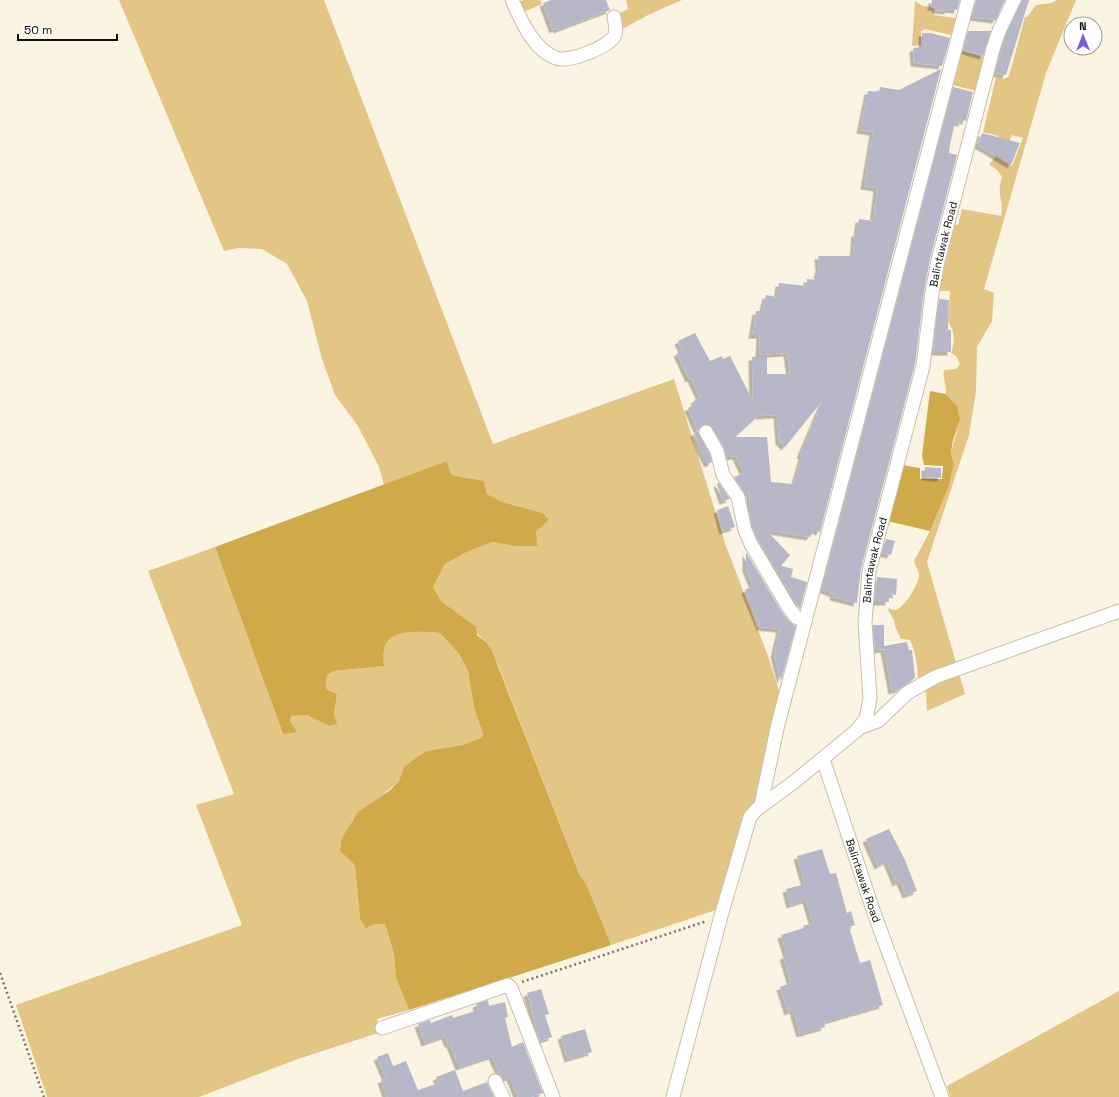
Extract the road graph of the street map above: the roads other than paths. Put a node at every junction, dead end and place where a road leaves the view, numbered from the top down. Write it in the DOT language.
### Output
graph roads {
  1 [pos="512,0"];
  2 [pos="968,0"];
  3 [pos="1014,0"];
  4 [pos="614,17"];
  5 [pos="706,432"];
  6 [pos="1119,611"];
  7 [pos="805,620"];
  8 [pos="859,728"];
  9 [pos="823,759"];
  10 [pos="761,805"];
  11 [pos="382,1028"];
  12 [pos="495,1081"];
  13 [pos="503,1097"];
  14 [pos="553,1097"];
  15 [pos="673,1097"];
  16 [pos="942,1097"];
  1 -- 4 [label="street"];
  2 -- 7 [label="street"];
  3 -- 8 [label="street, Balintawak Road"];
  5 -- 7 [label="street"];
  6 -- 8 [label="street"];
  7 -- 10 [label="street"];
  8 -- 9 [label="street, Balintawak Road"];
  9 -- 10 [label="street"];
  9 -- 16 [label="street, Balintawak Road"];
  10 -- 15 [label="street"];
  11 -- 14 [label="street"];
  12 -- 13 [label="street"];
}
